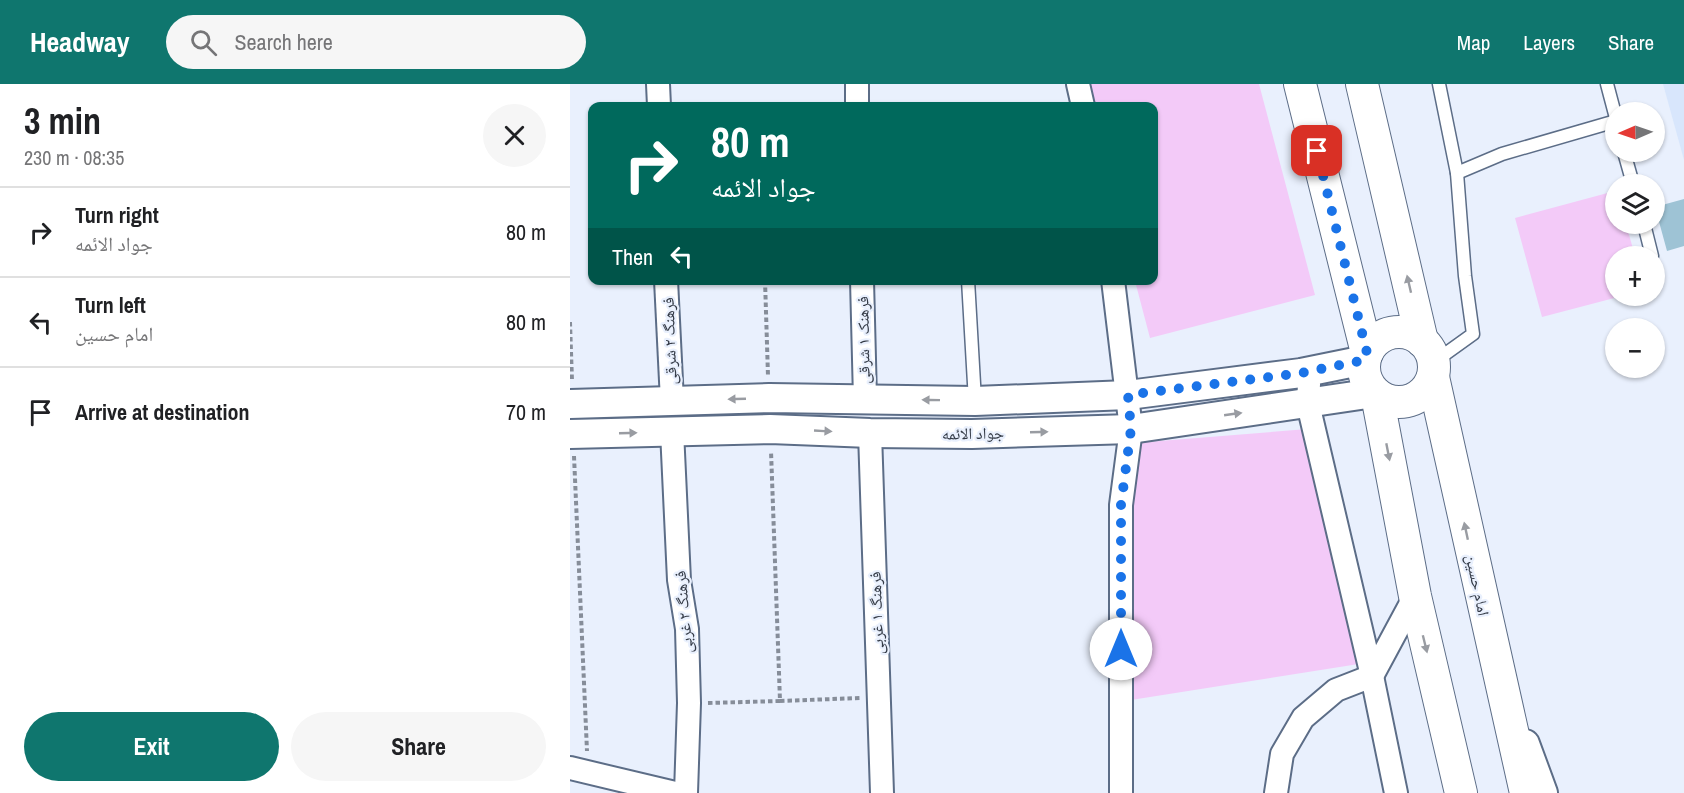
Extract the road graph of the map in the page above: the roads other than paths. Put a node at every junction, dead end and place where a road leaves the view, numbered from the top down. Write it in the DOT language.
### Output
graph roads {
  1 [pos="658,84"];
  2 [pos="856,84"];
  3 [pos="1078,84"];
  4 [pos="1300,84"];
  5 [pos="1362,84"];
  6 [pos="1439,84"];
  7 [pos="1607,84"];
  8 [pos="659,102"];
  9 [pos="857,102"];
  10 [pos="1082,102"];
  11 [pos="1612,102"];
  12 [pos="1605,122"];
  13 [pos="1457,173"];
  14 [pos="666,285"];
  15 [pos="862,285"];
  16 [pos="968,285"];
  17 [pos="1114,285"];
  18 [pos="1366,356"];
  19 [pos="1430,360"];
  20 [pos="1301,373"];
  21 [pos="1376,394"];
  22 [pos="1128,395"];
  23 [pos="865,399"];
  24 [pos="672,401"];
  25 [pos="975,401"];
  26 [pos="571,404"];
  27 [pos="1308,404"];
  28 [pos="1131,429"];
  29 [pos="672,431"];
  30 [pos="870,433"];
  31 [pos="572,434"];
  32 [pos="1414,596"];
  33 [pos="1372,676"];
  34 [pos="579,770"];
  35 [pos="1526,789"];
  36 [pos="1462,790"];
  37 [pos="675,793"];
  38 [pos="686,793"];
  39 [pos="882,793"];
  40 [pos="1121,793"];
  41 [pos="1276,793"];
  42 [pos="1396,793"];
  1 -- 8 [label="street"];
  2 -- 9 [label="street"];
  3 -- 10 [label="street"];
  4 -- 18 [label="main road"];
  19 -- 5 [label="main road, امام حسین, one-way"];
  6 -- 13 [label="lane"];
  7 -- 11 [label="lane"];
  12 -- 13 [label="lane"];
  13 -- 19 [label="lane"];
  14 -- 24 [label="street, فرهنگ ۲ شرقی"];
  15 -- 23 [label="street, فرهنک ۱ شرقی"];
  16 -- 25 [label="lane"];
  17 -- 22 [label="street"];
  18 -- 19 [label="main road"];
  18 -- 20 [label="street, جواد الائمه"];
  18 -- 21 [label="main road"];
  19 -- 21 [label="main road"];
  35 -- 19 [label="main road, امام حسین, one-way"];
  20 -- 22 [label="street, جواد الائمه"];
  20 -- 27 [label="street"];
  21 -- 27 [label="street, جواد الائمه"];
  21 -- 32 [label="main road, one-way"];
  22 -- 25 [label="street, جواد الائمه"];
  22 -- 28 [label="street"];
  23 -- 24 [label="street, جواد الائمه, one-way"];
  25 -- 23 [label="street, جواد الائمه, one-way"];
  24 -- 26 [label="street, جواد الائمه"];
  28 -- 27 [label="street, جواد الائمه, one-way"];
  27 -- 33 [label="street"];
  30 -- 28 [label="street, جواد الائمه, one-way"];
  28 -- 40 [label="street"];
  29 -- 30 [label="street, جواد الائمه, one-way"];
  31 -- 29 [label="street, جواد الائمه, one-way"];
  29 -- 38 [label="street, فرهنگ ۲ غربی"];
  30 -- 39 [label="street, فرهنگ ۱ غربی"];
  32 -- 33 [label="street"];
  32 -- 36 [label="main road, one-way"];
  33 -- 41 [label="street"];
  33 -- 42 [label="street"];
  34 -- 37 [label="street"];
}
